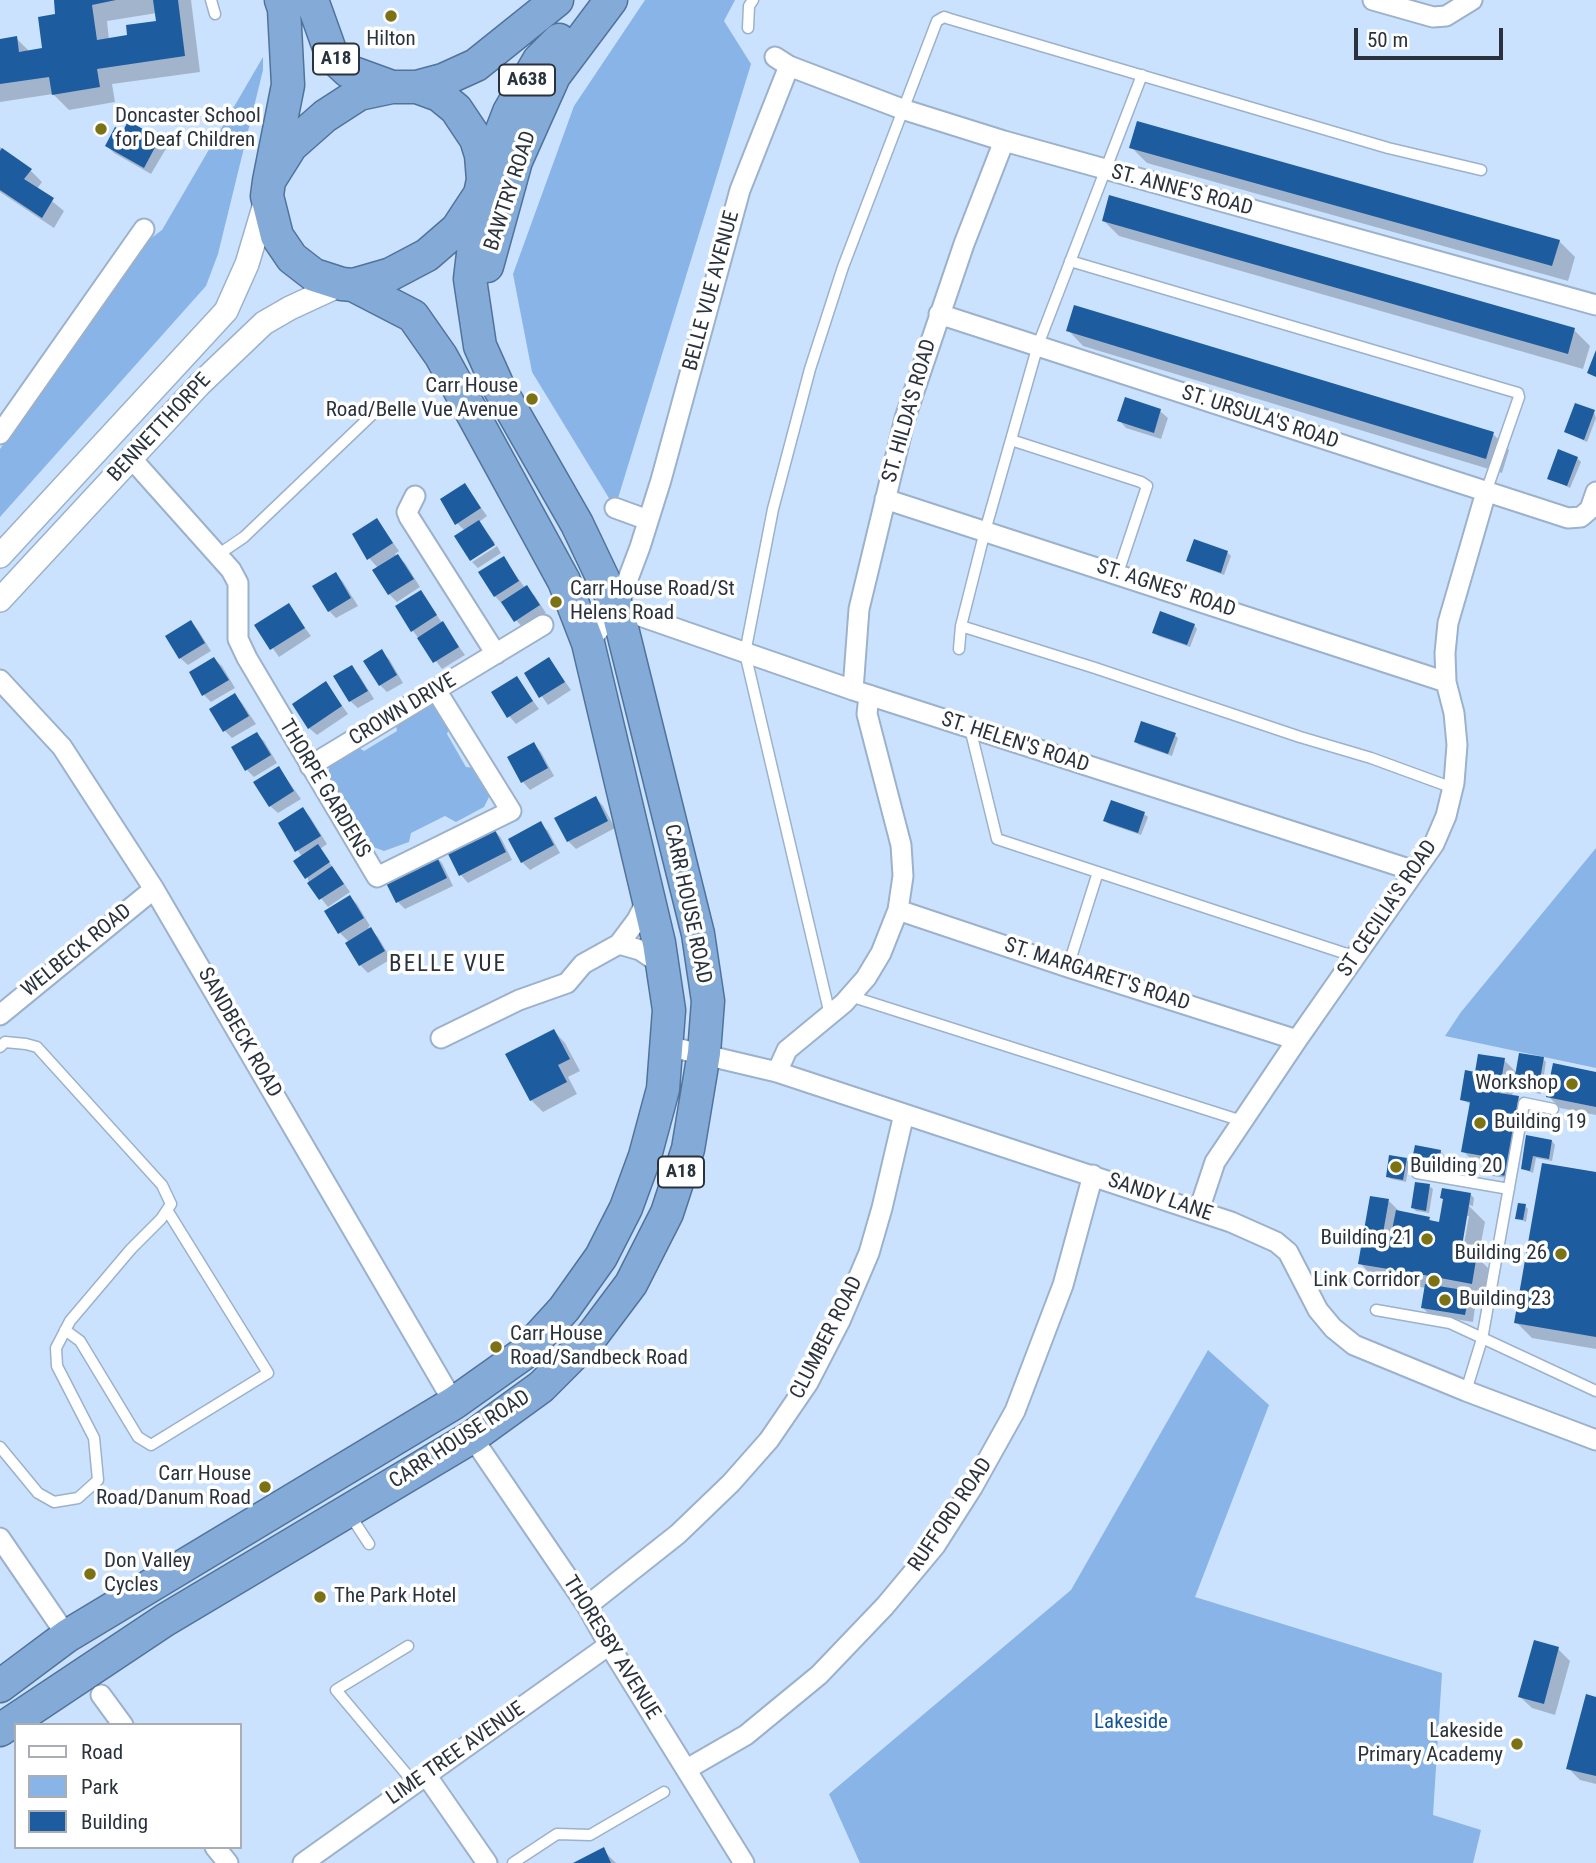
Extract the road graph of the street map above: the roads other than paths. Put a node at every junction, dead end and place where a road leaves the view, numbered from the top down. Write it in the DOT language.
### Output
graph roads {
  1 [pos="211,0"];
  2 [pos="281,0"];
  3 [pos="312,0"];
  4 [pos="557,0"];
  5 [pos="600,0"];
  6 [pos="611,0"];
  7 [pos="753,0"];
  8 [pos="1373,0"];
  9 [pos="1472,0"];
  10 [pos="1410,6"];
  11 [pos="215,14"];
  12 [pos="505,27"];
  13 [pos="748,28"];
  14 [pos="782,62"];
  15 [pos="1142,75"];
  16 [pos="417,85"];
  17 [pos="902,109"];
  18 [pos="1004,141"];
  19 [pos="1104,170"];
  20 [pos="1480,170"];
  21 [pos="481,187"];
  22 [pos="268,188"];
  23 [pos="144,229"];
  24 [pos="1070,261"];
  25 [pos="348,284"];
  26 [pos="1596,305"];
  27 [pos="939,314"];
  28 [pos="475,319"];
  29 [pos="1038,345"];
  30 [pos="377,410"];
  31 [pos="0,434"];
  32 [pos="1011,440"];
  33 [pos="131,458"];
  34 [pos="1486,492"];
  35 [pos="1596,492"];
  36 [pos="415,496"];
  37 [pos="885,499"];
  38 [pos="615,508"];
  39 [pos="648,520"];
  40 [pos="985,531"];
  41 [pos="219,554"];
  42 [pos="0,556"];
  43 [pos="1118,573"];
  44 [pos="0,600"];
  45 [pos="617,608"];
  46 [pos="543,625"];
  47 [pos="961,626"];
  48 [pos="588,643"];
  49 [pos="959,649"];
  50 [pos="745,653"];
  51 [pos="496,654"];
  52 [pos="0,680"];
  53 [pos="1446,682"];
  54 [pos="436,690"];
  55 [pos="861,693"];
  56 [pos="970,729"];
  57 [pos="310,766"];
  58 [pos="1453,788"];
  59 [pos="1415,871"];
  60 [pos="1098,873"];
  61 [pos="154,889"];
  62 [pos="648,898"];
  63 [pos="898,910"];
  64 [pos="619,944"];
  65 [pos="1356,957"];
  66 [pos="662,965"];
  67 [pos="1068,967"];
  68 [pos="850,996"];
  69 [pos="0,1015"];
  70 [pos="830,1015"];
  71 [pos="441,1038"];
  72 [pos="1297,1040"];
  73 [pos="667,1046"];
  74 [pos="0,1047"];
  75 [pos="704,1053"];
  76 [pos="778,1072"];
  77 [pos="1553,1109"];
  78 [pos="904,1114"];
  79 [pos="1242,1122"];
  80 [pos="1417,1173"];
  81 [pos="1093,1175"];
  82 [pos="1509,1189"];
  83 [pos="167,1210"];
  84 [pos="1199,1210"];
  85 [pos="1376,1310"];
  86 [pos="65,1330"];
  87 [pos="1482,1339"];
  88 [pos="1466,1391"];
  89 [pos="1596,1391"];
  90 [pos="454,1403"];
  91 [pos="472,1437"];
  92 [pos="1596,1440"];
  93 [pos="0,1447"];
  94 [pos="347,1511"];
  95 [pos="0,1538"];
  96 [pos="369,1544"];
  97 [pos="587,1606"];
  98 [pos="67,1636"];
  99 [pos="609,1645"];
  100 [pos="408,1646"];
  101 [pos="0,1686"];
  102 [pos="101,1695"];
  103 [pos="122,1723"];
  104 [pos="0,1730"];
  105 [pos="687,1769"];
  106 [pos="420,1779"];
  107 [pos="664,1792"];
  108 [pos="217,1849"];
  109 [pos="228,1863"];
  110 [pos="303,1863"];
  111 [pos="486,1863"];
  112 [pos="514,1863"];
  113 [pos="744,1863"];
  1 -- 11 [label="lane"];
  2 -- 22 [label="highway, A18"];
  3 -- 16 [label="highway, A18"];
  4 -- 16 [label="highway, A638"];
  5 -- 21 [label="highway, BAWTRY ROAD / A638"];
  6 -- 28 [label="highway, BAWTRY ROAD"];
  7 -- 13 [label="lane"];
  8 -- 10 [label="street"];
  9 -- 10 [label="street"];
  12 -- 16 [label="lane"];
  14 -- 17 [label="street, ST. ANNE'S ROAD"];
  14 -- 39 [label="street, BELLE VUE AVENUE"];
  15 -- 17 [label="lane"];
  15 -- 19 [label="lane"];
  15 -- 20 [label="lane"];
  16 -- 21 [label="highway"];
  16 -- 22 [label="highway"];
  17 -- 18 [label="street, ST. ANNE'S ROAD"];
  17 -- 50 [label="lane"];
  18 -- 19 [label="street, ST. ANNE'S ROAD"];
  18 -- 27 [label="street, ST. HILDA'S ROAD"];
  19 -- 24 [label="lane"];
  19 -- 26 [label="street, ST. ANNE'S ROAD"];
  21 -- 25 [label="highway"];
  21 -- 28 [label="highway, CARR HOUSE ROAD / A18"];
  22 -- 25 [label="highway"];
  22 -- 42 [label="street, BENNETTHORPE"];
  23 -- 31 [label="street"];
  24 -- 29 [label="lane"];
  24 -- 34 [label="lane"];
  25 -- 33 [label="street, BENNETTHORPE"];
  25 -- 48 [label="highway, CARR HOUSE ROAD / A18"];
  27 -- 29 [label="street, ST. URSULA'S ROAD"];
  27 -- 37 [label="street, ST. HILDA'S ROAD"];
  28 -- 45 [label="highway, CARR HOUSE ROAD / A18"];
  29 -- 32 [label="lane"];
  29 -- 34 [label="street, ST. URSULA'S ROAD"];
  30 -- 41 [label="lane"];
  32 -- 40 [label="lane"];
  32 -- 43 [label="lane"];
  33 -- 41 [label="street, THORPE GARDENS"];
  33 -- 44 [label="street, BENNETTHORPE"];
  34 -- 35 [label="street, ST. URSULA'S ROAD"];
  34 -- 53 [label="street, ST CECILIA'S ROAD"];
  36 -- 51 [label="street"];
  37 -- 40 [label="street, ST. AGNES' ROAD"];
  37 -- 55 [label="street, ST. HILDA'S ROAD"];
  38 -- 39 [label="street"];
  39 -- 45 [label="street, BELLE VUE AVENUE"];
  40 -- 43 [label="street, ST. AGNES' ROAD"];
  40 -- 47 [label="lane"];
  41 -- 57 [label="street, THORPE GARDENS"];
  43 -- 53 [label="street, ST. AGNES' ROAD"];
  45 -- 48 [label="street"];
  45 -- 50 [label="street, ST. HELEN'S ROAD"];
  45 -- 75 [label="highway, CARR HOUSE ROAD / A18"];
  46 -- 51 [label="street, CROWN DRIVE"];
  47 -- 49 [label="lane"];
  47 -- 58 [label="lane"];
  48 -- 62 [label="highway, CARR HOUSE ROAD / A18"];
  50 -- 55 [label="street, ST. HELEN'S ROAD"];
  50 -- 70 [label="lane"];
  51 -- 54 [label="street, CROWN DRIVE"];
  52 -- 61 [label="street, SANDBECK ROAD"];
  53 -- 58 [label="street, ST CECILIA'S ROAD"];
  54 -- 57 [label="street, CROWN DRIVE"];
  54 -- 57 [label="street, THORPE GARDENS"];
  55 -- 56 [label="street, ST. HELEN'S ROAD"];
  55 -- 63 [label="street, ST. HILDA'S ROAD"];
  56 -- 59 [label="street, ST. HELEN'S ROAD"];
  56 -- 60 [label="lane"];
  58 -- 59 [label="street, ST CECILIA'S ROAD"];
  59 -- 65 [label="street, ST CECILIA'S ROAD"];
  60 -- 65 [label="lane"];
  60 -- 67 [label="lane"];
  61 -- 69 [label="street, WELBECK ROAD"];
  61 -- 90 [label="street, SANDBECK ROAD"];
  62 -- 64 [label="street"];
  62 -- 66 [label="highway, CARR HOUSE ROAD / A18"];
  63 -- 67 [label="street, ST. MARGARET'S ROAD"];
  63 -- 68 [label="street, ST. HILDA'S ROAD"];
  64 -- 66 [label="street"];
  64 -- 71 [label="street"];
  65 -- 72 [label="street, ST CECILIA'S ROAD"];
  66 -- 73 [label="highway, CARR HOUSE ROAD / A18"];
  67 -- 72 [label="street, ST. MARGARET'S ROAD"];
  68 -- 70 [label="street, ST. HILDA'S ROAD"];
  68 -- 79 [label="lane"];
  70 -- 76 [label="street, ST. HILDA'S ROAD"];
  72 -- 79 [label="street, ST CECILIA'S ROAD"];
  73 -- 75 [label="street, SANDY LANE"];
  73 -- 90 [label="highway, CARR HOUSE ROAD / A18"];
  74 -- 83 [label="lane"];
  75 -- 76 [label="street, SANDY LANE"];
  75 -- 91 [label="highway, CARR HOUSE ROAD / A18"];
  76 -- 78 [label="street, SANDY LANE"];
  77 -- 82 [label="lane"];
  78 -- 81 [label="street, SANDY LANE"];
  78 -- 97 [label="street, CLUMBER ROAD"];
  79 -- 84 [label="street, ST CECILIA'S ROAD"];
  80 -- 82 [label="lane"];
  81 -- 84 [label="street, SANDY LANE"];
  81 -- 105 [label="street, RUFFORD ROAD"];
  82 -- 87 [label="lane"];
  83 -- 86 [label="lane"];
  83 -- 86 [label="lane"];
  84 -- 88 [label="street, SANDY LANE"];
  85 -- 87 [label="lane"];
  86 -- 93 [label="lane"];
  87 -- 88 [label="lane"];
  87 -- 89 [label="lane"];
  88 -- 92 [label="street, SANDY LANE"];
  90 -- 98 [label="highway, CARR HOUSE ROAD / A18"];
  91 -- 94 [label="highway, CARR HOUSE ROAD / A18"];
  91 -- 97 [label="street, THORESBY AVENUE"];
  94 -- 96 [label="lane"];
  94 -- 104 [label="highway, CARR HOUSE ROAD / A18"];
  95 -- 98 [label="street"];
  97 -- 99 [label="street, THORESBY AVENUE"];
  98 -- 101 [label="highway, CARR HOUSE ROAD / A18"];
  99 -- 105 [label="street, THORESBY AVENUE"];
  99 -- 106 [label="street, LIME TREE AVENUE"];
  100 -- 106 [label="lane"];
  102 -- 103 [label="street"];
  105 -- 113 [label="street, THORESBY AVENUE"];
  106 -- 110 [label="street, LIME TREE AVENUE"];
  106 -- 111 [label="street"];
  107 -- 112 [label="lane"];
  108 -- 109 [label="street"];
}
